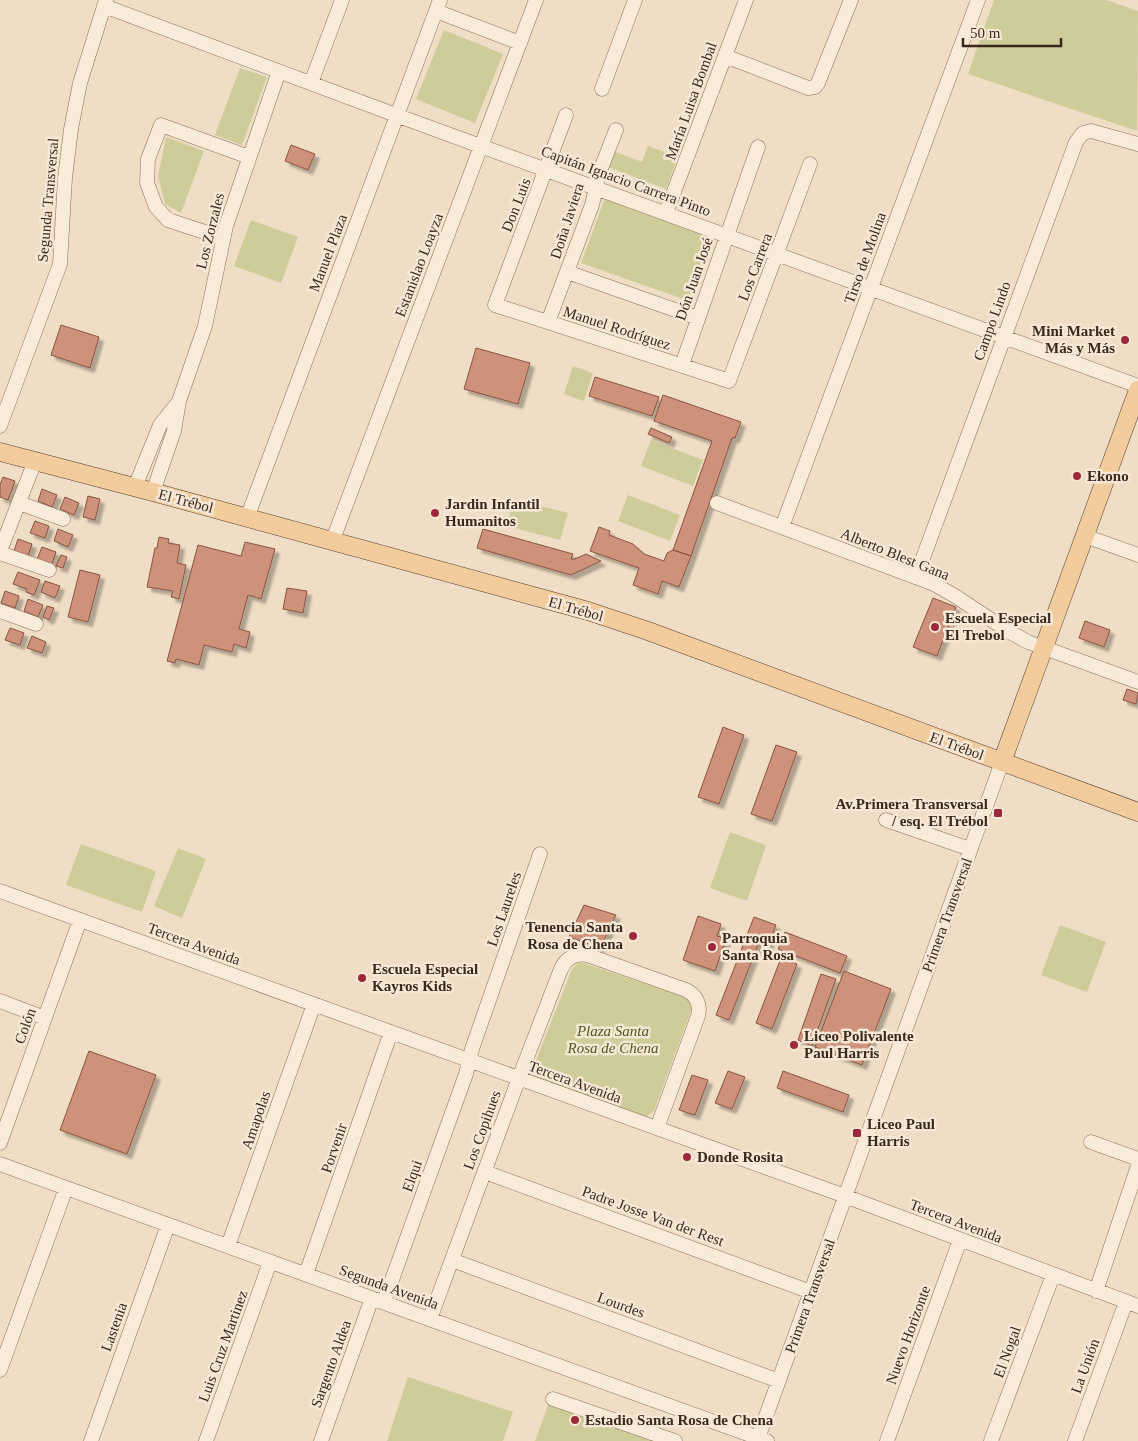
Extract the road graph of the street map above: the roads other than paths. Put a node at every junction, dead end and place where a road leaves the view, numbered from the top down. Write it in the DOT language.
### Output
graph roads {
  1 [pos="342,0"];
  2 [pos="536,0"];
  3 [pos="635,0"];
  4 [pos="746,0"];
  5 [pos="851,0"];
  6 [pos="978,0"];
  7 [pos="105,3"];
  8 [pos="438,6"];
  9 [pos="520,43"];
  10 [pos="725,56"];
  11 [pos="279,71"];
  12 [pos="311,83"];
  13 [pos="602,89"];
  14 [pos="397,115"];
  15 [pos="566,115"];
  16 [pos="616,130"];
  17 [pos="1138,144"];
  18 [pos="482,146"];
  19 [pos="758,147"];
  20 [pos="249,157"];
  21 [pos="810,164"];
  22 [pos="546,170"];
  23 [pos="596,188"];
  24 [pos="666,213"];
  25 [pos="726,235"];
  26 [pos="223,238"];
  27 [pos="777,254"];
  28 [pos="567,272"];
  29 [pos="871,288"];
  30 [pos="495,305"];
  31 [pos="698,318"];
  32 [pos="548,322"];
  33 [pos="1003,336"];
  34 [pos="682,365"];
  35 [pos="729,381"];
  36 [pos="1138,386"];
  37 [pos="1138,390"];
  38 [pos="179,401"];
  39 [pos="0,426"];
  40 [pos="0,452"];
  41 [pos="35,461"];
  42 [pos="135,487"];
  43 [pos="153,492"];
  44 [pos="19,503"];
  45 [pos="717,503"];
  46 [pos="247,518"];
  47 [pos="63,519"];
  48 [pos="782,527"];
  49 [pos="1085,536"];
  50 [pos="332,542"];
  51 [pos="0,552"];
  52 [pos="1138,555"];
  53 [pos="49,570"];
  54 [pos="916,578"];
  55 [pos="0,611"];
  56 [pos="36,624"];
  57 [pos="1044,648"];
  58 [pos="1138,682"];
  59 [pos="1002,762"];
  60 [pos="1138,812"];
  61 [pos="886,820"];
  62 [pos="970,849"];
  63 [pos="540,854"];
  64 [pos="0,891"];
  65 [pos="80,920"];
  66 [pos="0,1001"];
  67 [pos="314,1004"];
  68 [pos="45,1018"];
  69 [pos="392,1032"];
  70 [pos="470,1060"];
  71 [pos="519,1078"];
  72 [pos="657,1128"];
  73 [pos="1091,1142"];
  74 [pos="0,1143"];
  75 [pos="1138,1159"];
  76 [pos="0,1164"];
  77 [pos="1138,1166"];
  78 [pos="484,1172"];
  79 [pos="66,1188"];
  80 [pos="846,1197"];
  81 [pos="168,1225"];
  82 [pos="960,1240"];
  83 [pos="228,1246"];
  84 [pos="452,1260"];
  85 [pos="270,1262"];
  86 [pos="306,1274"];
  87 [pos="1053,1274"];
  88 [pos="1096,1291"];
  89 [pos="811,1292"];
  90 [pos="378,1300"];
  91 [pos="1132,1304"];
  92 [pos="430,1319"];
  93 [pos="0,1370"];
  94 [pos="779,1381"];
  95 [pos="554,1399"];
  96 [pos="761,1440"];
  97 [pos="91,1441"];
  98 [pos="206,1441"];
  99 [pos="321,1441"];
  100 [pos="676,1441"];
  101 [pos="886,1441"];
  102 [pos="991,1441"];
  103 [pos="1075,1441"];
  1 -- 12 [label="street"];
  2 -- 9 [label="street, Estanislao Loayza"];
  3 -- 13 [label="street"];
  4 -- 10 [label="street, María Luisa Bombal"];
  5 -- 10 [label="street"];
  6 -- 29 [label="street, Tirso de Molina"];
  7 -- 11 [label="street, Capitán Ignacio Carrera Pinto"];
  7 -- 39 [label="street, Segunda Transversal"];
  8 -- 9 [label="street"];
  8 -- 14 [label="street, Manuel Plaza"];
  9 -- 18 [label="street, Estanislao Loayza"];
  10 -- 24 [label="street, María Luisa Bombal"];
  11 -- 12 [label="street, Capitán Ignacio Carrera Pinto"];
  11 -- 20 [label="street, Los Zorzales"];
  12 -- 14 [label="street, Capitán Ignacio Carrera Pinto"];
  14 -- 18 [label="street, Capitán Ignacio Carrera Pinto"];
  14 -- 46 [label="street, Manuel Plaza"];
  15 -- 22 [label="street, Don Luis"];
  16 -- 23 [label="street, Doña Javiera"];
  17 -- 33 [label="street, Campo Lindo"];
  18 -- 22 [label="street, Capitán Ignacio Carrera Pinto"];
  18 -- 50 [label="street, Estanislao Loayza"];
  19 -- 25 [label="street, Dón Juan José"];
  20 -- 26 [label="street, Los Zorzales"];
  20 -- 26 [label="street"];
  21 -- 27 [label="street, Los Carrera"];
  22 -- 23 [label="street, Capitán Ignacio Carrera Pinto"];
  22 -- 30 [label="street, Don Luis"];
  23 -- 24 [label="street, Capitán Ignacio Carrera Pinto"];
  23 -- 28 [label="street, Doña Javiera"];
  24 -- 25 [label="street, Capitán Ignacio Carrera Pinto"];
  25 -- 27 [label="street, Capitán Ignacio Carrera Pinto"];
  25 -- 31 [label="street, Dón Juan José"];
  26 -- 38 [label="street, Los Zorzales"];
  27 -- 29 [label="street, Capitán Ignacio Carrera Pinto"];
  27 -- 35 [label="street, Los Carrera"];
  28 -- 31 [label="street"];
  28 -- 32 [label="street, Doña Javiera"];
  29 -- 33 [label="street, Capitán Ignacio Carrera Pinto"];
  29 -- 48 [label="street, Tirso de Molina"];
  30 -- 32 [label="street, Manuel Rodríguez"];
  31 -- 34 [label="street, Dón Juan José"];
  32 -- 34 [label="street, Manuel Rodríguez"];
  33 -- 36 [label="street, Capitán Ignacio Carrera Pinto"];
  33 -- 54 [label="street, Campo Lindo"];
  34 -- 35 [label="street, Manuel Rodríguez"];
  37 -- 49 [label="main road, Primera Transversal"];
  38 -- 42 [label="street, Los Zorzales"];
  38 -- 43 [label="street, Los Zorzales"];
  40 -- 41 [label="main road, El Trébol"];
  41 -- 42 [label="main road, El Trébol"];
  41 -- 44 [label="street"];
  42 -- 43 [label="main road, El Trébol"];
  43 -- 46 [label="main road, El Trébol"];
  44 -- 47 [label="street"];
  44 -- 51 [label="street"];
  45 -- 48 [label="street, Alberto Blest Gana"];
  46 -- 50 [label="main road, El Trébol"];
  48 -- 54 [label="street, Alberto Blest Gana"];
  49 -- 52 [label="street"];
  49 -- 57 [label="main road, Primera Transversal"];
  50 -- 59 [label="main road, El Trébol"];
  51 -- 53 [label="street"];
  54 -- 57 [label="street, Alberto Blest Gana"];
  55 -- 56 [label="street"];
  57 -- 58 [label="street, Alberto Blest Gana"];
  57 -- 59 [label="main road, Primera Transversal"];
  59 -- 60 [label="main road, El Trébol"];
  59 -- 62 [label="street, Primera Transversal"];
  61 -- 62 [label="street"];
  62 -- 80 [label="street, Primera Transversal"];
  63 -- 70 [label="street, Los Laureles"];
  64 -- 65 [label="street, Tercera Avenida"];
  65 -- 67 [label="street, Tercera Avenida"];
  65 -- 68 [label="street, Colón"];
  66 -- 68 [label="street"];
  67 -- 69 [label="street, Tercera Avenida"];
  67 -- 83 [label="street, Amapolas"];
  68 -- 74 [label="street, Colón"];
  69 -- 70 [label="street, Tercera Avenida"];
  69 -- 86 [label="street, Porvenir"];
  70 -- 71 [label="street, Tercera Avenida"];
  70 -- 90 [label="street, Elqui"];
  71 -- 72 [label="street, Tercera Avenida"];
  71 -- 72 [label="street, Los Copihues"];
  71 -- 78 [label="street, Los Copihues"];
  72 -- 80 [label="street, Tercera Avenida"];
  73 -- 75 [label="street"];
  76 -- 79 [label="street, Segunda Avenida"];
  77 -- 88 [label="street"];
  78 -- 84 [label="street, Los Copihues"];
  78 -- 89 [label="street, Padre Josse Van der Rest"];
  79 -- 81 [label="street, Segunda Avenida"];
  79 -- 93 [label="street"];
  80 -- 82 [label="street, Tercera Avenida"];
  80 -- 89 [label="street, Primera Transversal"];
  81 -- 83 [label="street, Segunda Avenida"];
  81 -- 97 [label="street, Lastenia"];
  82 -- 87 [label="street, Tercera Avenida"];
  82 -- 101 [label="street, Nuevo Horizonte"];
  83 -- 85 [label="street, Segunda Avenida"];
  84 -- 92 [label="street, Los Copihues"];
  84 -- 94 [label="street, Lourdes"];
  85 -- 86 [label="street, Segunda Avenida"];
  85 -- 98 [label="street, Luis Cruz Martinez"];
  86 -- 90 [label="street, Segunda Avenida"];
  87 -- 88 [label="street, Tercera Avenida"];
  87 -- 102 [label="street, El Nogal"];
  88 -- 91 [label="street, Tercera Avenida"];
  89 -- 94 [label="street, Primera Transversal"];
  90 -- 92 [label="street, Segunda Avenida"];
  90 -- 99 [label="street, Sargento Aldea"];
  91 -- 103 [label="street, La Unión"];
  92 -- 96 [label="street, Segunda Avenida"];
  94 -- 96 [label="street, Primera Transversal"];
  95 -- 100 [label="street"];
}
